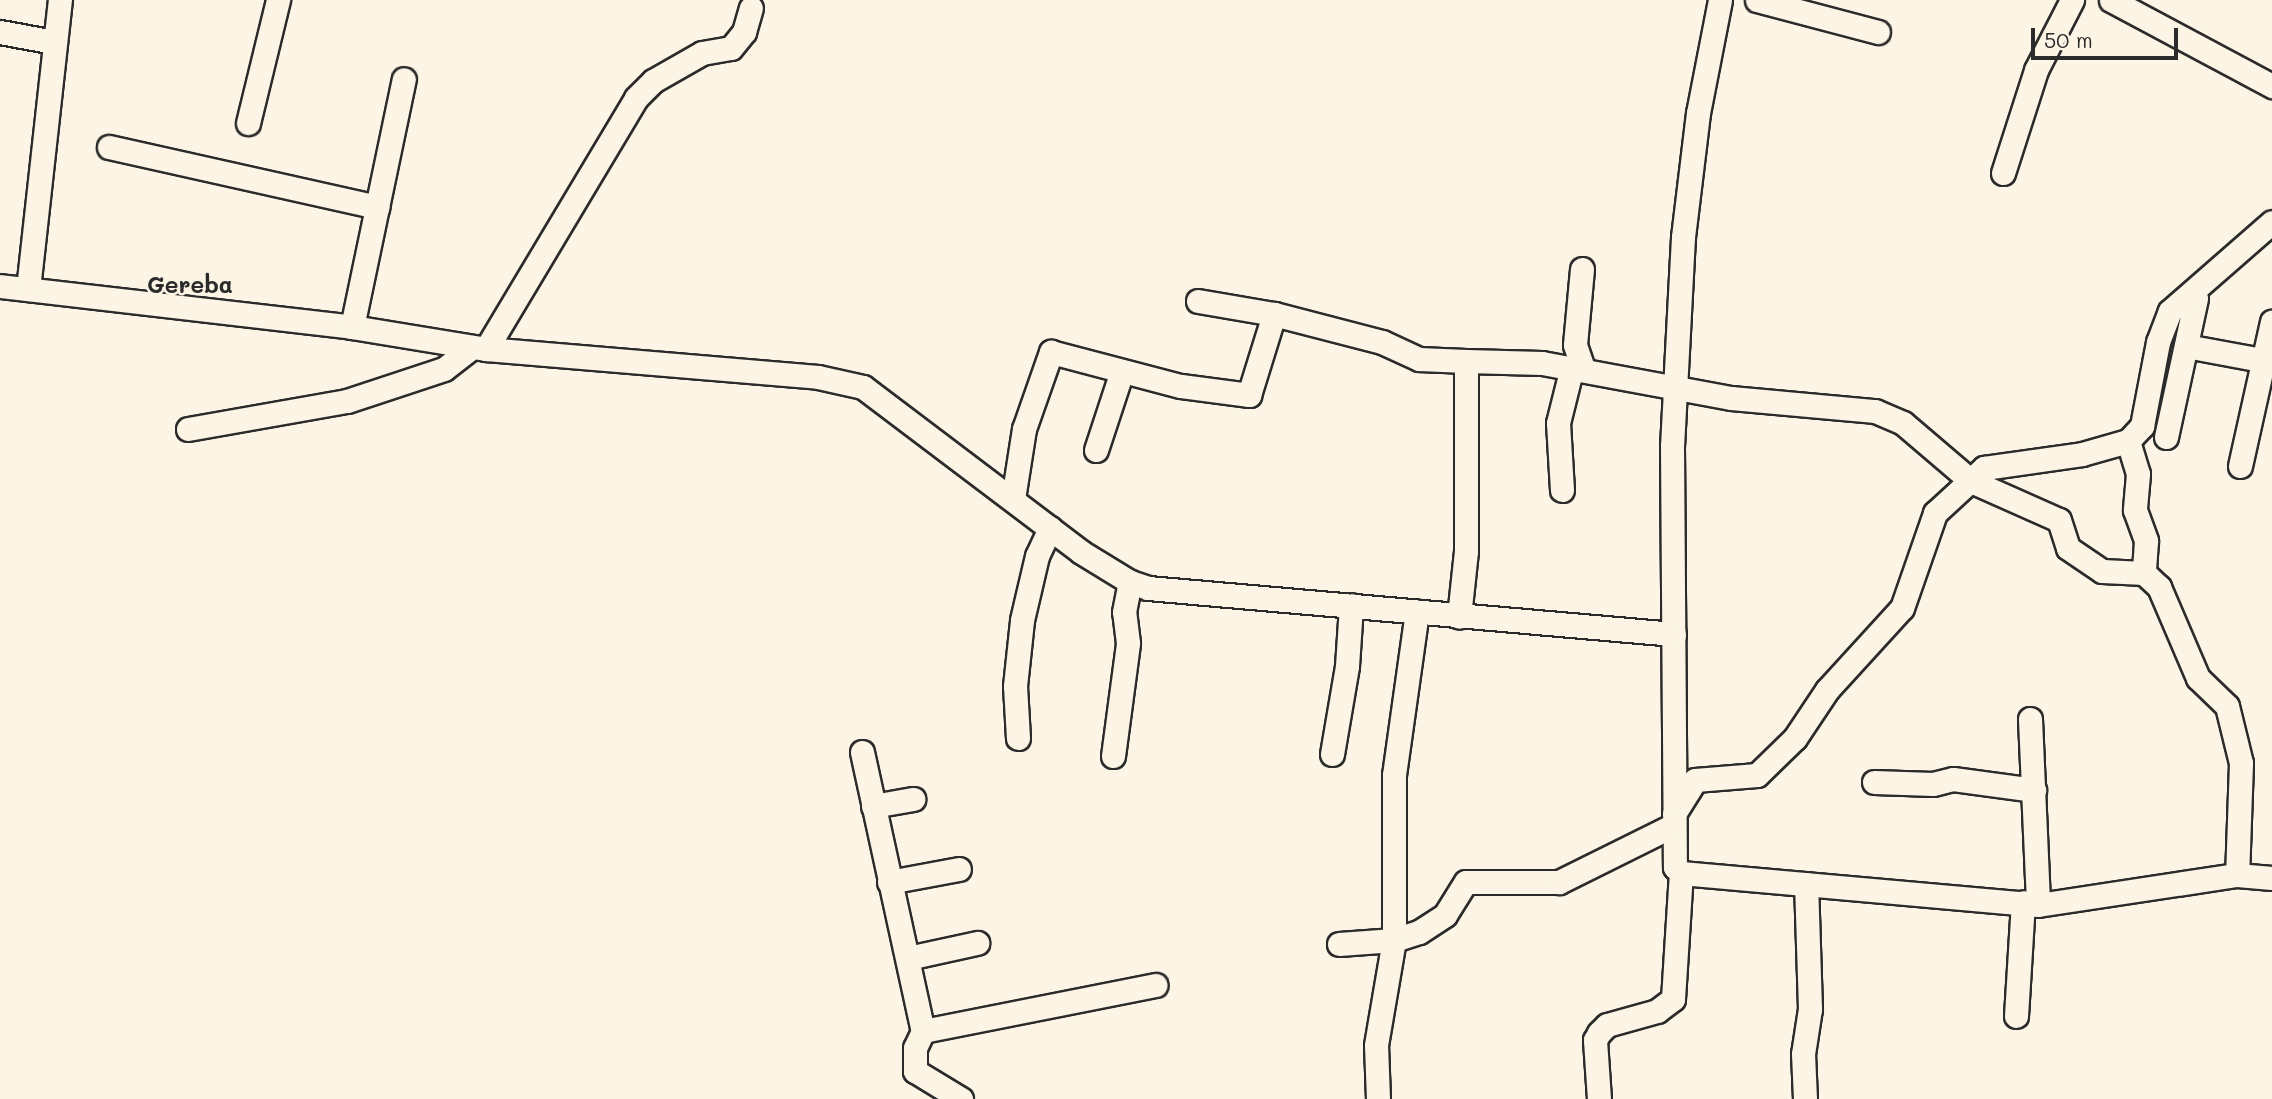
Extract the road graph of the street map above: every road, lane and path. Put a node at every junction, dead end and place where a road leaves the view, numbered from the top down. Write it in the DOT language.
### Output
graph roads {
  1 [pos="60,0"];
  2 [pos="278,0"];
  3 [pos="1720,0"];
  4 [pos="1757,0"];
  5 [pos="2072,0"];
  6 [pos="2111,0"];
  7 [pos="751,8"];
  8 [pos="0,32"];
  9 [pos="1878,32"];
  10 [pos="54,42"];
  11 [pos="404,79"];
  12 [pos="2272,86"];
  13 [pos="248,123"];
  14 [pos="109,147"];
  15 [pos="2003,173"];
  16 [pos="377,207"];
  17 [pos="2272,222"];
  18 [pos="1582,269"];
  19 [pos="0,286"];
  20 [pos="27,289"];
  21 [pos="2196,298"];
  22 [pos="1198,301"];
  23 [pos="1273,314"];
  24 [pos="2272,322"];
  25 [pos="352,327"];
  26 [pos="2186,346"];
  27 [pos="479,348"];
  28 [pos="1466,360"];
  29 [pos="2268,362"];
  30 [pos="1577,367"];
  31 [pos="1122,371"];
  32 [pos="1675,387"];
  33 [pos="188,429"];
  34 [pos="2165,437"];
  35 [pos="2128,441"];
  36 [pos="1096,450"];
  37 [pos="2240,466"];
  38 [pos="1971,481"];
  39 [pos="1562,490"];
  40 [pos="1013,499"];
  41 [pos="1050,528"];
  42 [pos="2144,573"];
  43 [pos="1130,582"];
  44 [pos="1351,605"];
  45 [pos="1417,612"];
  46 [pos="1459,617"];
  47 [pos="1674,634"];
  48 [pos="2030,719"];
  49 [pos="1018,738"];
  50 [pos="862,752"];
  51 [pos="1332,754"];
  52 [pos="1113,756"];
  53 [pos="1874,782"];
  54 [pos="2034,790"];
  55 [pos="913,799"];
  56 [pos="873,806"];
  57 [pos="1674,820"];
  58 [pos="959,869"];
  59 [pos="1681,873"];
  60 [pos="2237,875"];
  61 [pos="2272,878"];
  62 [pos="889,881"];
  63 [pos="1806,884"];
  64 [pos="2030,904"];
  65 [pos="1394,940"];
  66 [pos="977,943"];
  67 [pos="1339,944"];
  68 [pos="908,958"];
  69 [pos="1155,985"];
  70 [pos="2016,1016"];
  71 [pos="923,1031"];
  72 [pos="961,1099"];
  73 [pos="1378,1099"];
  74 [pos="1598,1099"];
  75 [pos="1805,1099"];
  1 -- 10 [label="street"];
  2 -- 13 [label="street"];
  3 -- 32 [label="street"];
  4 -- 9 [label="street"];
  5 -- 15 [label="street"];
  6 -- 12 [label="street"];
  7 -- 27 [label="street"];
  8 -- 10 [label="street"];
  10 -- 20 [label="street"];
  11 -- 16 [label="street"];
  14 -- 16 [label="street"];
  16 -- 25 [label="street"];
  17 -- 35 [label="street"];
  18 -- 30 [label="street"];
  19 -- 20 [label="street"];
  20 -- 25 [label="street"];
  21 -- 26 [label="street"];
  22 -- 23 [label="street"];
  23 -- 28 [label="street"];
  23 -- 31 [label="street"];
  24 -- 29 [label="street"];
  25 -- 27 [label="street"];
  26 -- 29 [label="street"];
  26 -- 34 [label="street"];
  27 -- 33 [label="street"];
  27 -- 40 [label="street"];
  28 -- 30 [label="street"];
  28 -- 46 [label="street"];
  29 -- 37 [label="street"];
  30 -- 32 [label="street"];
  30 -- 39 [label="street"];
  31 -- 36 [label="street"];
  31 -- 40 [label="street"];
  32 -- 38 [label="street"];
  32 -- 47 [label="street"];
  35 -- 38 [label="street"];
  35 -- 42 [label="street"];
  38 -- 42 [label="street"];
  38 -- 57 [label="street"];
  40 -- 41 [label="street"];
  41 -- 43 [label="street"];
  41 -- 49 [label="street"];
  42 -- 60 [label="street"];
  43 -- 44 [label="street"];
  43 -- 52 [label="street"];
  44 -- 45 [label="street"];
  44 -- 51 [label="street"];
  45 -- 46 [label="street"];
  45 -- 65 [label="street"];
  46 -- 47 [label="street"];
  47 -- 57 [label="street"];
  48 -- 54 [label="street"];
  50 -- 56 [label="street"];
  53 -- 54 [label="street"];
  54 -- 64 [label="street"];
  55 -- 56 [label="street"];
  56 -- 62 [label="street"];
  57 -- 59 [label="street"];
  57 -- 65 [label="street"];
  58 -- 62 [label="street"];
  59 -- 63 [label="street"];
  59 -- 74 [label="street"];
  60 -- 61 [label="street"];
  60 -- 64 [label="street"];
  62 -- 68 [label="street"];
  63 -- 64 [label="street"];
  63 -- 75 [label="street"];
  64 -- 70 [label="street"];
  65 -- 67 [label="street"];
  65 -- 73 [label="street"];
  66 -- 68 [label="street"];
  68 -- 71 [label="street"];
  69 -- 71 [label="street"];
  71 -- 72 [label="street"];
}
